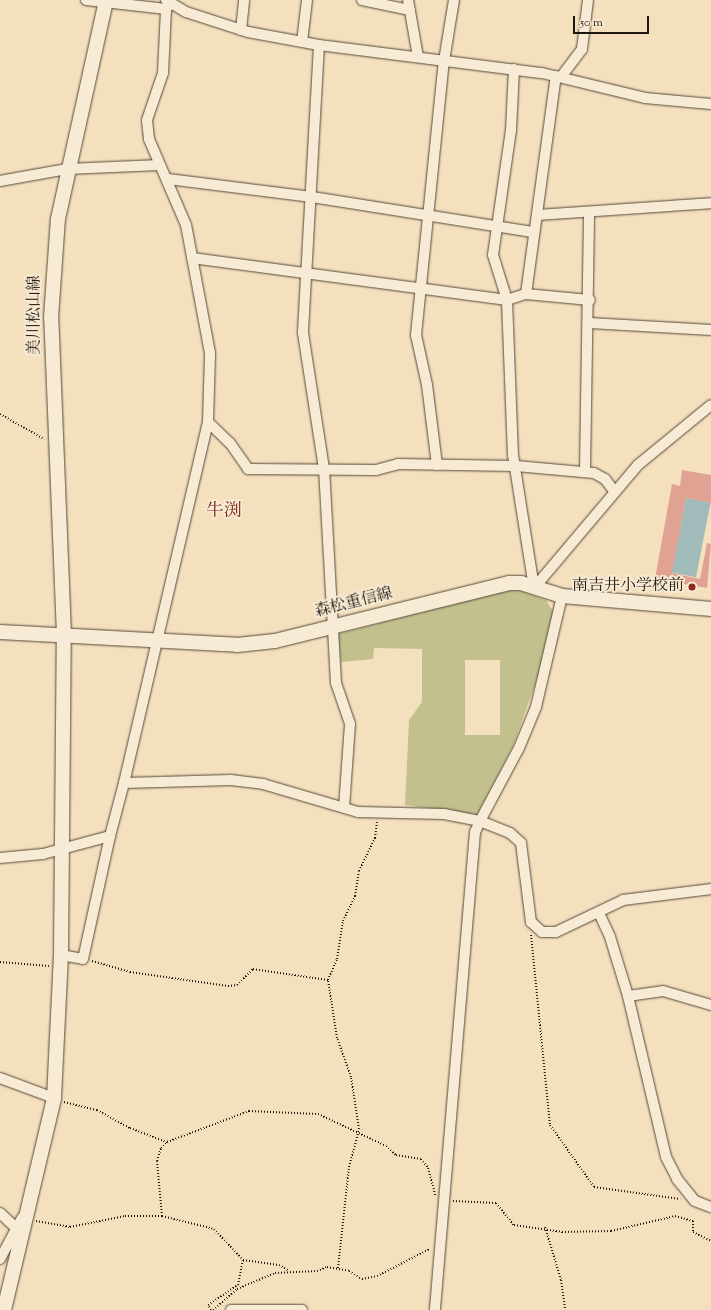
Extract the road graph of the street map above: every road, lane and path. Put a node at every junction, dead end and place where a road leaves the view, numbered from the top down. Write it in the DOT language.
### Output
graph roads {
  1 [pos="86,0"];
  2 [pos="244,0"];
  3 [pos="307,0"];
  4 [pos="362,0"];
  5 [pos="454,0"];
  6 [pos="588,0"];
  7 [pos="106,1"];
  8 [pos="167,4"];
  9 [pos="409,5"];
  10 [pos="241,30"];
  11 [pos="302,42"];
  12 [pos="319,46"];
  13 [pos="418,57"];
  14 [pos="444,61"];
  15 [pos="514,69"];
  16 [pos="559,77"];
  17 [pos="711,104"];
  18 [pos="160,164"];
  19 [pos="67,169"];
  20 [pos="168,179"];
  21 [pos="0,182"];
  22 [pos="312,197"];
  23 [pos="711,203"];
  24 [pos="589,213"];
  25 [pos="427,215"];
  26 [pos="537,215"];
  27 [pos="496,224"];
  28 [pos="534,232"];
  29 [pos="192,258"];
  30 [pos="306,274"];
  31 [pos="418,290"];
  32 [pos="526,294"];
  33 [pos="507,300"];
  34 [pos="590,300"];
  35 [pos="590,323"];
  36 [pos="711,330"];
  37 [pos="711,405"];
  38 [pos="0,414"];
  39 [pos="208,422"];
  40 [pos="58,446"];
  41 [pos="437,465"];
  42 [pos="516,466"];
  43 [pos="324,468"];
  44 [pos="585,471"];
  45 [pos="614,491"];
  46 [pos="534,588"];
  47 [pos="562,596"];
  48 [pos="711,609"];
  49 [pos="331,628"];
  50 [pos="0,632"];
  51 [pos="64,635"];
  52 [pos="156,640"];
  53 [pos="124,783"];
  54 [pos="344,808"];
  55 [pos="377,814"];
  56 [pos="480,821"];
  57 [pos="110,836"];
  58 [pos="62,848"];
  59 [pos="0,858"];
  60 [pos="711,889"];
  61 [pos="598,913"];
  62 [pos="531,922"];
  63 [pos="83,959"];
  64 [pos="60,961"];
  65 [pos="0,962"];
  66 [pos="328,980"];
  67 [pos="628,996"];
  68 [pos="711,1005"];
  69 [pos="0,1078"];
  70 [pos="54,1098"];
  71 [pos="357,1135"];
  72 [pos="167,1142"];
  73 [pos="444,1199"];
  74 [pos="695,1201"];
  75 [pos="711,1208"];
  76 [pos="0,1213"];
  77 [pos="162,1216"];
  78 [pos="23,1220"];
  79 [pos="545,1227"];
  80 [pos="711,1241"];
  81 [pos="440,1246"];
  82 [pos="0,1259"];
  83 [pos="244,1260"];
  84 [pos="338,1268"];
  85 [pos="289,1271"];
  86 [pos="4,1310"];
  87 [pos="212,1310"];
  88 [pos="231,1310"];
  89 [pos="302,1310"];
  90 [pos="435,1310"];
  91 [pos="565,1310"];
  1 -- 7 [label="street"];
  2 -- 10 [label="street"];
  3 -- 11 [label="street"];
  4 -- 9 [label="street"];
  5 -- 14 [label="street"];
  6 -- 16 [label="street"];
  7 -- 8 [label="street"];
  7 -- 19 [label="main road, 美川松山線"];
  8 -- 10 [label="street"];
  8 -- 18 [label="street"];
  9 -- 13 [label="street"];
  10 -- 11 [label="street"];
  11 -- 12 [label="street"];
  12 -- 13 [label="street"];
  12 -- 22 [label="street"];
  13 -- 14 [label="street"];
  14 -- 15 [label="street"];
  14 -- 25 [label="street"];
  15 -- 16 [label="street"];
  15 -- 27 [label="street"];
  16 -- 17 [label="street"];
  16 -- 26 [label="street"];
  18 -- 19 [label="street"];
  18 -- 20 [label="street"];
  19 -- 21 [label="street"];
  19 -- 40 [label="main road, 美川松山線"];
  20 -- 22 [label="street"];
  20 -- 29 [label="street"];
  22 -- 25 [label="street"];
  22 -- 30 [label="street"];
  23 -- 24 [label="street"];
  24 -- 26 [label="street"];
  24 -- 34 [label="street"];
  25 -- 27 [label="street"];
  25 -- 31 [label="street"];
  26 -- 28 [label="street"];
  27 -- 28 [label="street"];
  27 -- 33 [label="street"];
  28 -- 32 [label="street"];
  29 -- 30 [label="street"];
  29 -- 39 [label="street"];
  30 -- 31 [label="street"];
  30 -- 43 [label="street"];
  31 -- 33 [label="street"];
  31 -- 41 [label="street"];
  32 -- 33 [label="street"];
  32 -- 34 [label="street"];
  33 -- 42 [label="street"];
  34 -- 35 [label="street"];
  35 -- 36 [label="street"];
  35 -- 44 [label="street"];
  37 -- 45 [label="street"];
  38 -- 40 [label="path"];
  39 -- 43 [label="street"];
  39 -- 52 [label="street"];
  40 -- 51 [label="main road, 美川松山線"];
  41 -- 42 [label="street"];
  41 -- 43 [label="street"];
  42 -- 44 [label="street"];
  42 -- 46 [label="street"];
  43 -- 49 [label="street"];
  44 -- 45 [label="street"];
  45 -- 46 [label="street"];
  46 -- 47 [label="main road, 森松重信線"];
  46 -- 49 [label="main road, 森松重信線"];
  47 -- 48 [label="main road, 森松重信線"];
  47 -- 56 [label="street"];
  49 -- 52 [label="main road, 森松重信線"];
  49 -- 54 [label="street"];
  50 -- 51 [label="main road, 森松重信線"];
  51 -- 52 [label="main road, 森松重信線"];
  51 -- 58 [label="main road, 美川松山線"];
  52 -- 53 [label="street"];
  53 -- 54 [label="street"];
  53 -- 57 [label="street"];
  54 -- 55 [label="street"];
  55 -- 56 [label="street"];
  55 -- 66 [label="path"];
  56 -- 62 [label="street"];
  56 -- 73 [label="street"];
  57 -- 58 [label="street"];
  57 -- 63 [label="street"];
  58 -- 59 [label="street"];
  58 -- 64 [label="main road, 美川松山線"];
  60 -- 61 [label="street"];
  61 -- 62 [label="street"];
  61 -- 67 [label="street"];
  62 -- 74 [label="path"];
  63 -- 64 [label="street"];
  63 -- 66 [label="path"];
  64 -- 65 [label="path"];
  64 -- 70 [label="main road, 美川松山線"];
  66 -- 71 [label="path"];
  67 -- 68 [label="street"];
  67 -- 74 [label="street"];
  69 -- 70 [label="street"];
  70 -- 72 [label="path"];
  70 -- 78 [label="main road, 美川松山線"];
  71 -- 72 [label="path"];
  71 -- 73 [label="path"];
  71 -- 84 [label="path"];
  72 -- 77 [label="path"];
  73 -- 79 [label="path"];
  73 -- 81 [label="street"];
  74 -- 75 [label="street"];
  76 -- 78 [label="street"];
  77 -- 78 [label="path"];
  77 -- 83 [label="path"];
  78 -- 82 [label="street"];
  78 -- 86 [label="main road, 美川松山線"];
  79 -- 80 [label="path"];
  79 -- 91 [label="path"];
  81 -- 84 [label="path"];
  81 -- 90 [label="street"];
  83 -- 85 [label="path"];
  83 -- 87 [label="path"];
  84 -- 85 [label="path"];
  85 -- 87 [label="path"];
  88 -- 89 [label="street"];
}
